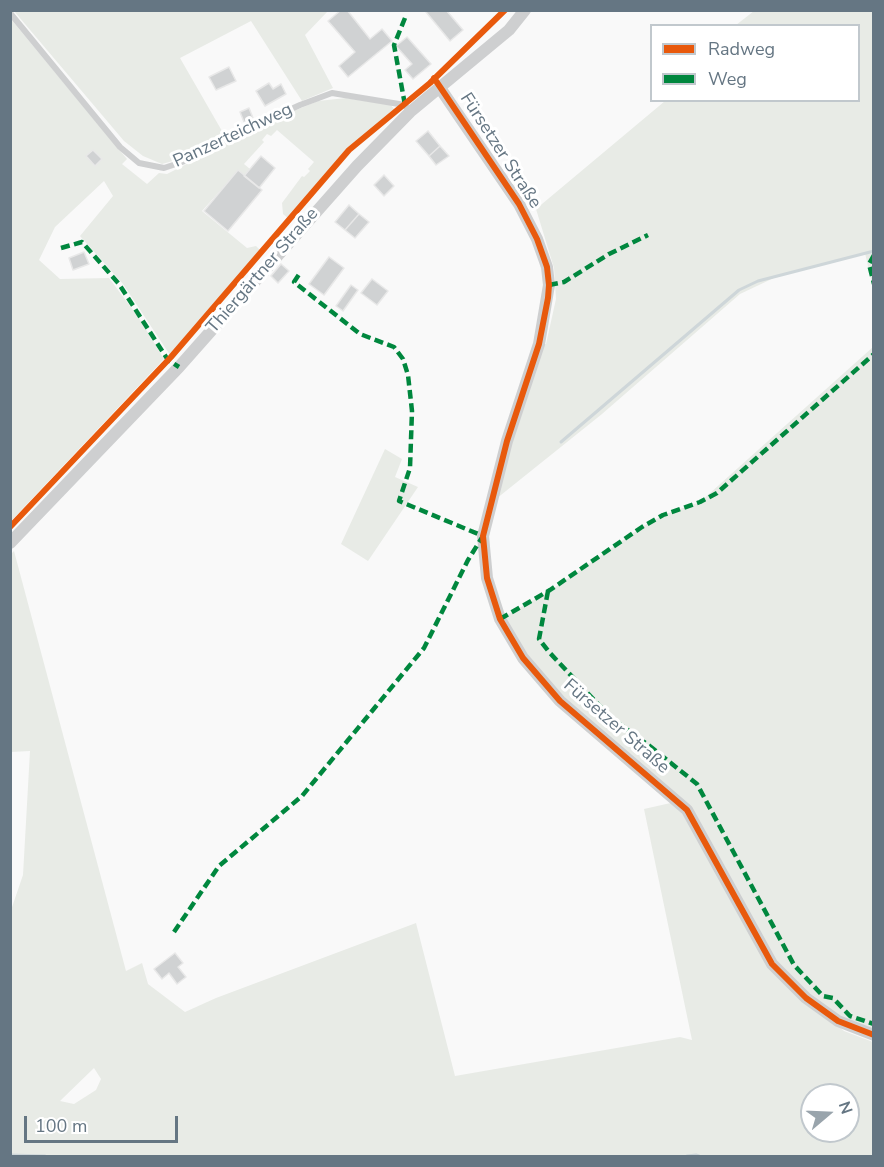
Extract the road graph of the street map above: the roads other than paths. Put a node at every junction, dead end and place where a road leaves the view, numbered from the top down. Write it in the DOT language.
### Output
graph roads {
  1 [pos="525,10"];
  2 [pos="10,13"];
  3 [pos="440,88"];
  4 [pos="410,112"];
  5 [pos="10,543"];
  6 [pos="873,1035"];
  1 -- 3 [label="street, Thiergärtner Straße"];
  2 -- 4 [label="lane, Panzerteichweg"];
  3 -- 4 [label="street, Thiergärtner Straße"];
  3 -- 6 [label="street, Fürsetzer Straße"];
  4 -- 5 [label="street, Thiergärtner Straße"];
}
